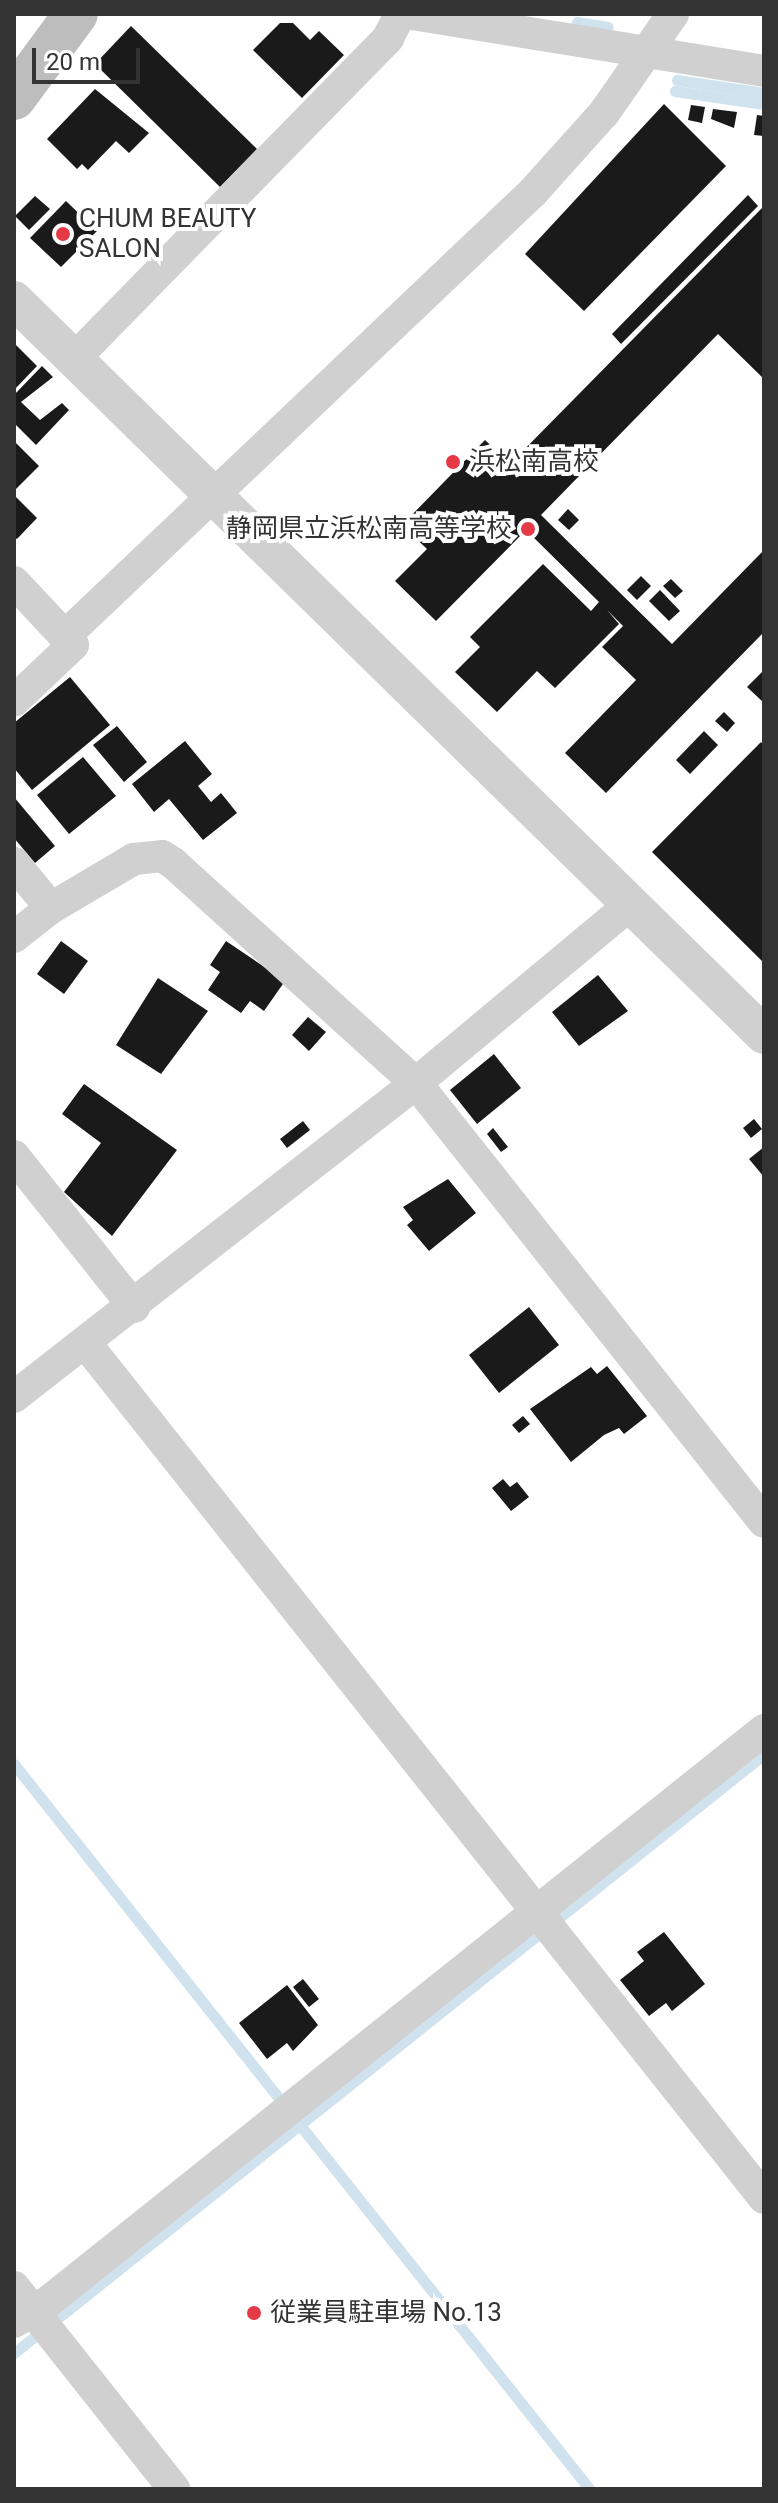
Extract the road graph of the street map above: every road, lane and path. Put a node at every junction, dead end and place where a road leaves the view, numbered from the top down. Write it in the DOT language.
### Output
graph roads {
  1 [pos="76,14"];
  2 [pos="400,14"];
  3 [pos="412,14"];
  4 [pos="673,14"];
  5 [pos="647,53"];
  6 [pos="764,71"];
  7 [pos="14,98"];
  8 [pos="14,300"];
  9 [pos="74,359"];
  10 [pos="214,496"];
  11 [pos="14,582"];
  12 [pos="65,636"];
  13 [pos="14,701"];
  14 [pos="14,863"];
  15 [pos="631,904"];
  16 [pos="51,908"];
  17 [pos="14,937"];
  18 [pos="764,1035"];
  19 [pos="416,1083"];
  20 [pos="14,1156"];
  21 [pos="134,1307"];
  22 [pos="87,1345"];
  23 [pos="14,1397"];
  24 [pos="764,1522"];
  25 [pos="764,1730"];
  26 [pos="544,1921"];
  27 [pos="764,2198"];
  28 [pos="31,2315"];
  29 [pos="174,2489"];
  1 -- 7 [label="main road"];
  2 -- 9 [label="street"];
  3 -- 5 [label="street"];
  4 -- 5 [label="street"];
  5 -- 6 [label="street"];
  5 -- 10 [label="street"];
  8 -- 9 [label="street"];
  9 -- 10 [label="street"];
  10 -- 12 [label="street"];
  10 -- 15 [label="street"];
  11 -- 12 [label="street"];
  12 -- 13 [label="street"];
  14 -- 16 [label="street"];
  15 -- 18 [label="street"];
  15 -- 19 [label="street"];
  16 -- 17 [label="street"];
  16 -- 19 [label="street"];
  19 -- 21 [label="street"];
  19 -- 24 [label="street"];
  20 -- 21 [label="street"];
  21 -- 22 [label="street"];
  22 -- 23 [label="street"];
  22 -- 26 [label="street"];
  25 -- 26 [label="street"];
  26 -- 27 [label="street"];
  26 -- 28 [label="street"];
  28 -- 29 [label="street"];
}
